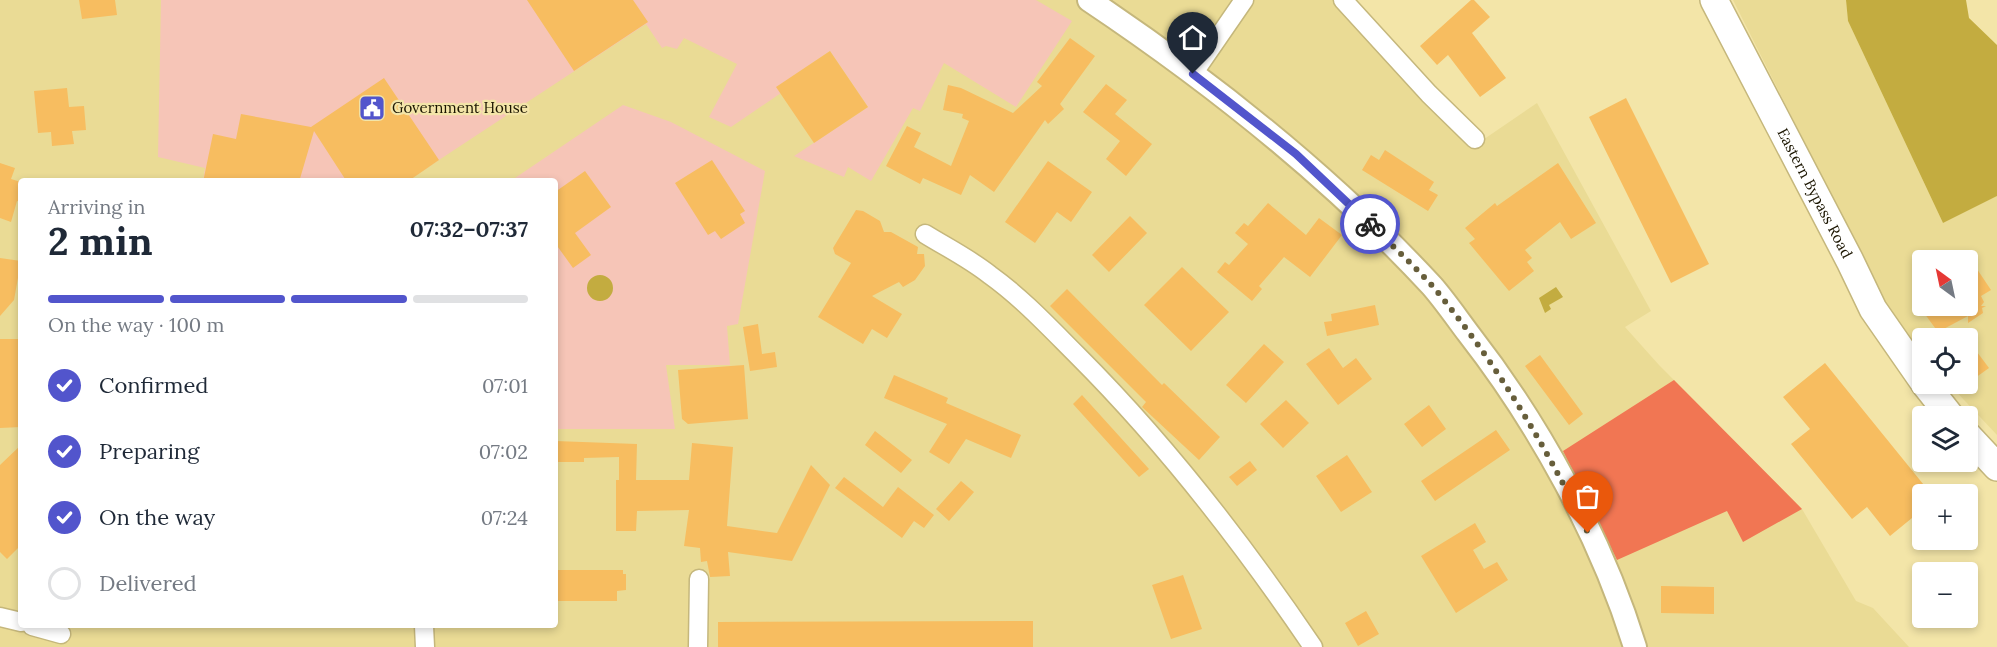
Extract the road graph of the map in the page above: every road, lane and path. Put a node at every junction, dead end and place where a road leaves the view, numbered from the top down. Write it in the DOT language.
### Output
graph roads {
  1 [pos="1089,0"];
  2 [pos="1244,0"];
  3 [pos="1343,0"];
  4 [pos="1714,0"];
  5 [pos="1193,74"];
  6 [pos="1475,139"];
  7 [pos="925,234"];
  8 [pos="1912,366"];
  9 [pos="1933,394"];
  10 [pos="1942,406"];
  11 [pos="1978,447"];
  12 [pos="1997,467"];
  13 [pos="699,579"];
  14 [pos="0,616"];
  15 [pos="18,621"];
  16 [pos="40,628"];
  17 [pos="424,628"];
  18 [pos="62,634"];
  19 [pos="424,647"];
  20 [pos="698,647"];
  21 [pos="1313,647"];
  22 [pos="1635,647"];
  1 -- 5 [label="street"];
  2 -- 5 [label="street"];
  3 -- 6 [label="street"];
  4 -- 8 [label="main road, Eastern Bypass Road"];
  5 -- 22 [label="street"];
  7 -- 21 [label="street"];
  9 -- 10 [label="main road, Eastern Bypass Road"];
  11 -- 12 [label="main road"];
  13 -- 20 [label="street"];
  14 -- 15 [label="street"];
  16 -- 18 [label="street"];
  17 -- 19 [label="street"];
}
